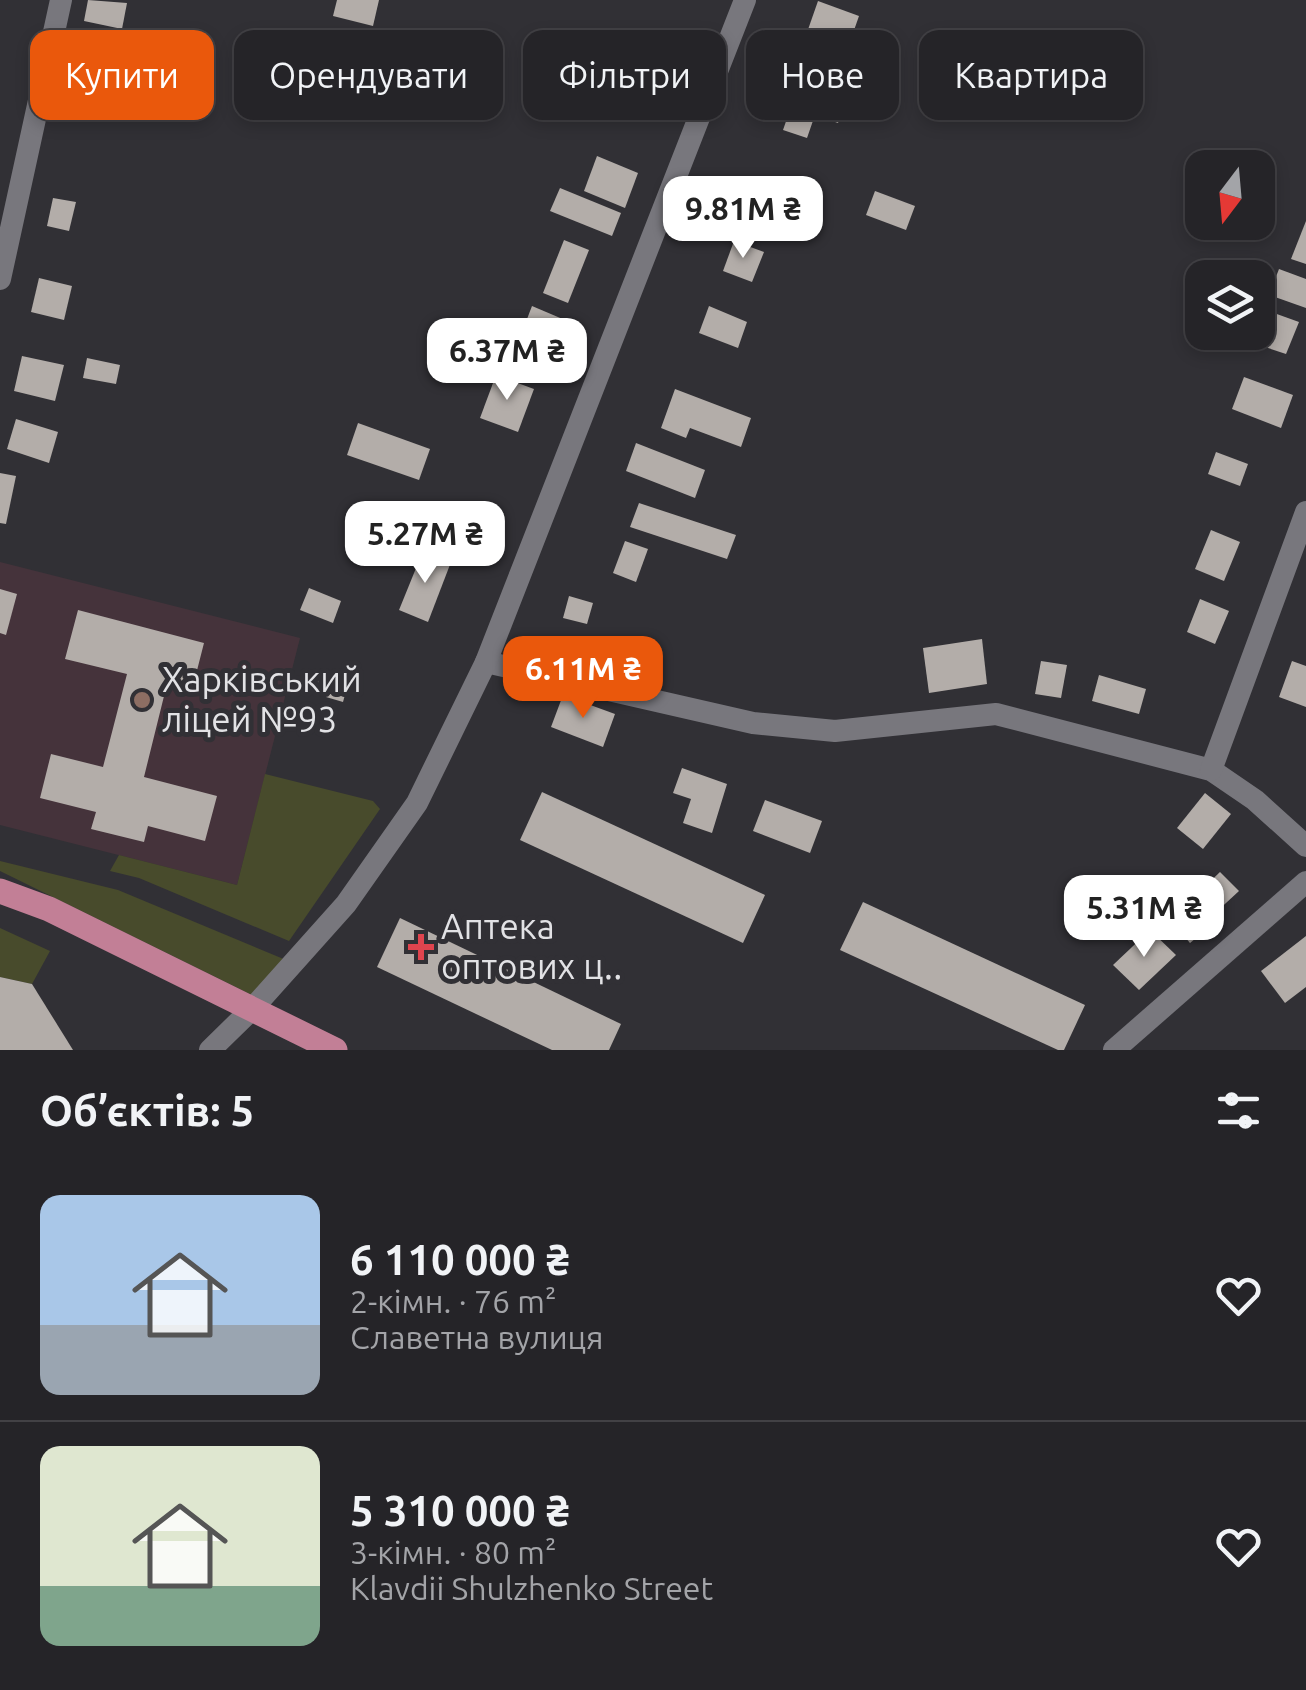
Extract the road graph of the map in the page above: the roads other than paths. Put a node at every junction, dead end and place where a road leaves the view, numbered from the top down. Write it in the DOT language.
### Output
graph roads {
  1 [pos="61,0"];
  2 [pos="745,0"];
  3 [pos="0,278"];
  4 [pos="1306,512"];
  5 [pos="486,662"];
  6 [pos="1210,770"];
  7 [pos="1306,846"];
  8 [pos="1306,882"];
  9 [pos="0,892"];
  10 [pos="253,1008"];
  11 [pos="210,1050"];
  12 [pos="335,1050"];
  13 [pos="1114,1050"];
  1 -- 3 [label="street"];
  2 -- 5 [label="street"];
  4 -- 6 [label="street"];
  5 -- 6 [label="street"];
  5 -- 10 [label="street"];
  6 -- 7 [label="street"];
  8 -- 13 [label="street"];
  9 -- 10 [label="main road"];
  10 -- 11 [label="street"];
  10 -- 12 [label="main road"];
}
